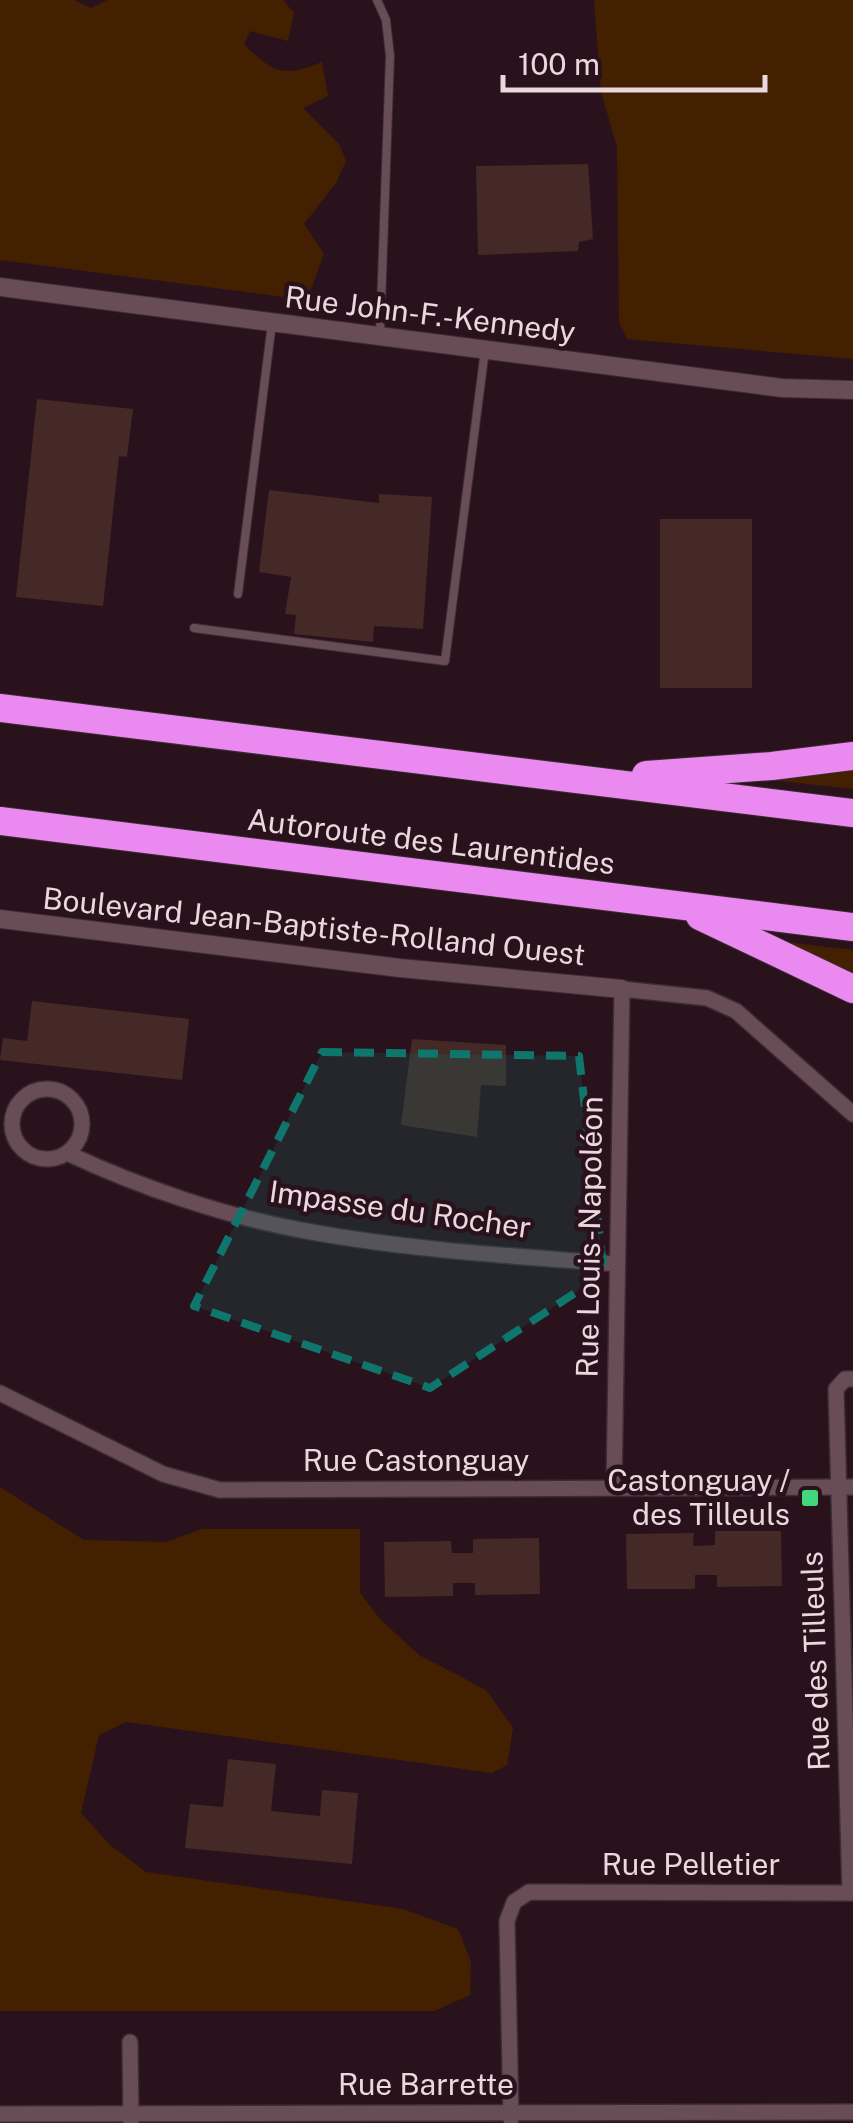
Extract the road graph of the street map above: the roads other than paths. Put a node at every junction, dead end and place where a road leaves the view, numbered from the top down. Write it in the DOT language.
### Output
graph roads {
  1 [pos="377,0"];
  2 [pos="0,288"];
  3 [pos="272,322"];
  4 [pos="380,337"];
  5 [pos="485,350"];
  6 [pos="853,390"];
  7 [pos="238,594"];
  8 [pos="194,628"];
  9 [pos="0,708"];
  10 [pos="853,756"];
  11 [pos="584,779"];
  12 [pos="853,813"];
  13 [pos="0,822"];
  14 [pos="676,904"];
  15 [pos="0,919"];
  16 [pos="853,928"];
  17 [pos="622,989"];
  18 [pos="853,989"];
  19 [pos="853,1114"];
  20 [pos="67,1153"];
  21 [pos="618,1264"];
  22 [pos="853,1379"];
  23 [pos="0,1394"];
  24 [pos="614,1487"];
  25 [pos="846,1487"];
  26 [pos="849,1682"];
  27 [pos="852,1893"];
  28 [pos="130,2042"];
  29 [pos="853,2112"];
  30 [pos="0,2114"];
  31 [pos="131,2118"];
  32 [pos="511,2118"];
  1 -- 4 [label="lane"];
  2 -- 3 [label="street, Rue John-F.-Kennedy"];
  3 -- 4 [label="street, Rue John-F.-Kennedy"];
  3 -- 7 [label="lane"];
  4 -- 5 [label="street, Rue John-F.-Kennedy"];
  5 -- 6 [label="street, Rue John-F.-Kennedy"];
  5 -- 8 [label="lane"];
  9 -- 11 [label="highway"];
  10 -- 11 [label="highway"];
  11 -- 12 [label="highway"];
  13 -- 14 [label="highway, Autoroute des Laurentides"];
  14 -- 16 [label="highway, Autoroute des Laurentides"];
  14 -- 18 [label="highway"];
  15 -- 17 [label="street, Boulevard Jean-Baptiste-Rolland Ouest"];
  17 -- 19 [label="street"];
  17 -- 21 [label="street, Rue Louis-Napoléon"];
  20 -- 20 [label="street, Impasse du Rocher"];
  20 -- 21 [label="street, Impasse du Rocher"];
  21 -- 24 [label="street, Rue Louis-Napoléon"];
  22 -- 25 [label="street, Rue des Tilleuls"];
  23 -- 24 [label="street, Rue Castonguay"];
  24 -- 25 [label="street, Rue Castonguay"];
  25 -- 26 [label="street, Rue des Tilleuls"];
  26 -- 27 [label="street, Rue des Tilleuls"];
  27 -- 32 [label="street, Rue Pelletier"];
  28 -- 31 [label="street"];
  29 -- 32 [label="street, Rue Barrette"];
  30 -- 31 [label="street, Rue Barrette"];
  31 -- 32 [label="street, Rue Barrette"];
}
